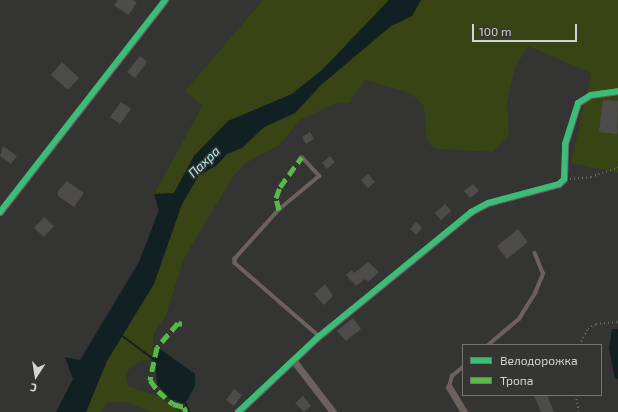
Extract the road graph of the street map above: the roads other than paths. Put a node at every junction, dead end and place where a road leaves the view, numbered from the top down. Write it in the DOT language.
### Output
graph roads {
  1 [pos="165,0"];
  2 [pos="618,91"];
  3 [pos="302,157"];
  4 [pos="0,212"];
  5 [pos="535,254"];
  6 [pos="319,336"];
  7 [pos="489,344"];
  8 [pos="293,360"];
  9 [pos="462,368"];
  10 [pos="449,387"];
  11 [pos="238,412"];
  12 [pos="333,412"];
  13 [pos="464,412"];
  1 -- 4 [label="street"];
  2 -- 6 [label="street"];
  3 -- 6 [label="lane"];
  5 -- 7 [label="lane"];
  6 -- 8 [label="street"];
  8 -- 11 [label="street"];
  8 -- 12 [label="street"];
  9 -- 10 [label="lane"];
  10 -- 13 [label="street"];
}
